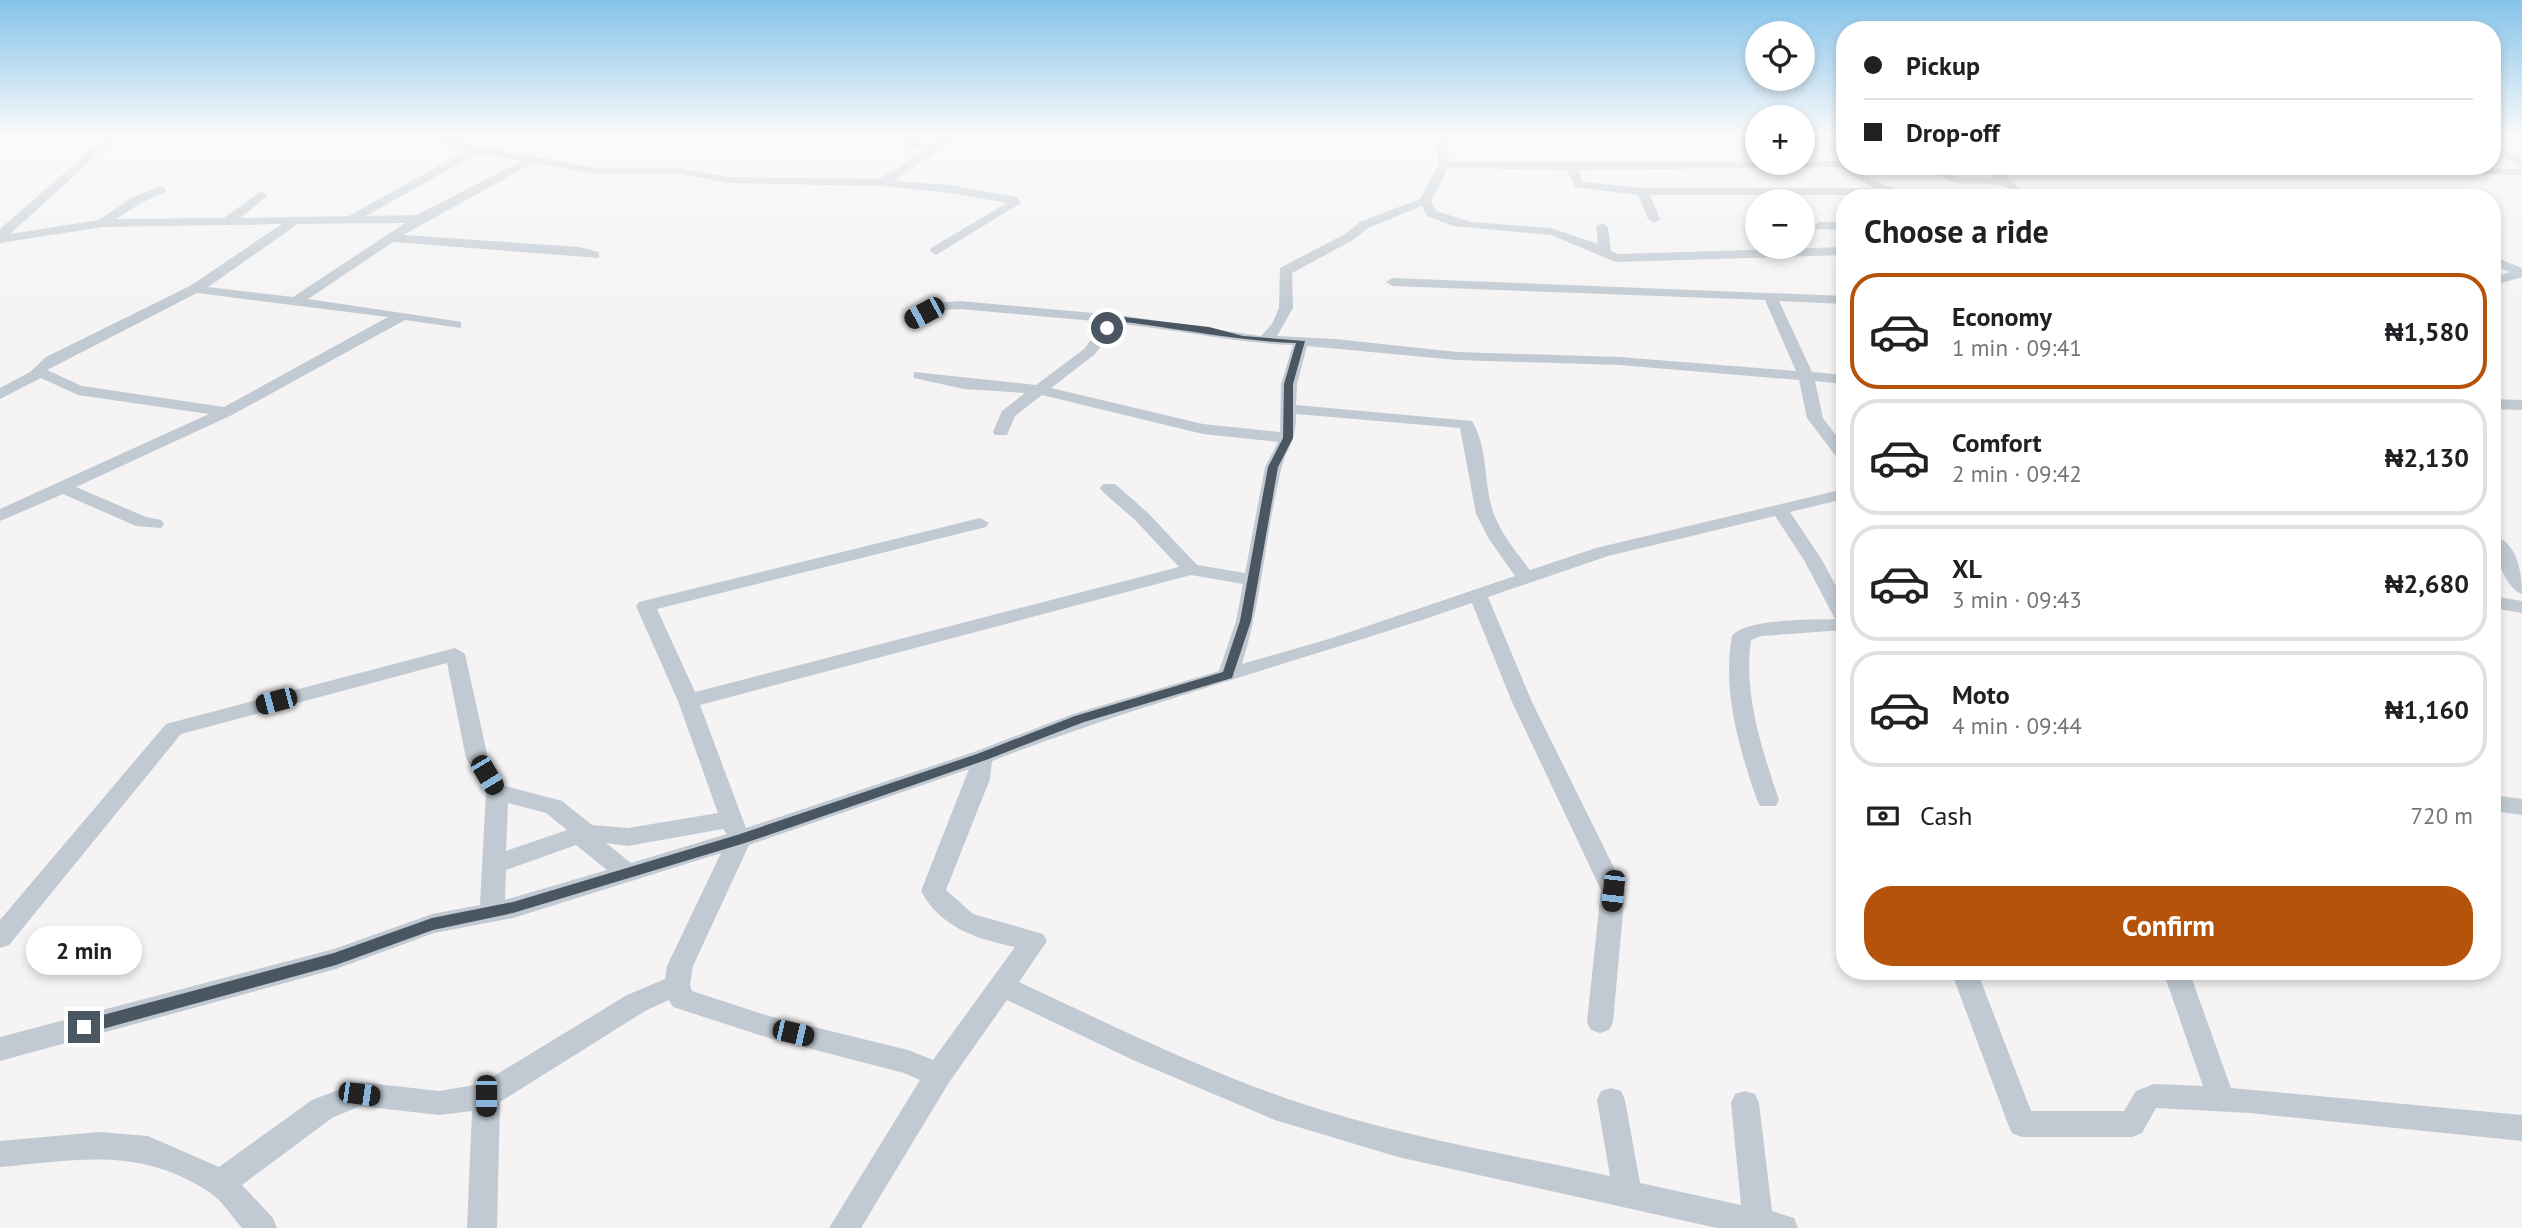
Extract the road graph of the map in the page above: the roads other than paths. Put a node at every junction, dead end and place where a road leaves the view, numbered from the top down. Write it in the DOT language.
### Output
graph roads {
  1 [pos="50,192"];
  2 [pos="155,192"];
  3 [pos="399,192"];
  4 [pos="469,192"];
  5 [pos="973,192"];
  6 [pos="1430,192"];
  7 [pos="1643,192"];
  8 [pos="1655,192"];
  9 [pos="261,195"];
  10 [pos="1836,197"];
  11 [pos="1425,201"];
  12 [pos="351,219"];
  13 [pos="419,219"];
  14 [pos="1654,219"];
  15 [pos="229,220"];
  16 [pos="295,221"];
  17 [pos="103,223"];
  18 [pos="1819,226"];
  19 [pos="1836,226"];
  20 [pos="1602,227"];
  21 [pos="0,237"];
  22 [pos="388,238"];
  23 [pos="936,251"];
  24 [pos="1836,251"];
  25 [pos="1605,253"];
  26 [pos="594,256"];
  27 [pos="2501,264"];
  28 [pos="2522,273"];
  29 [pos="2501,279"];
  30 [pos="1394,282"];
  31 [pos="195,289"];
  32 [pos="1770,296"];
  33 [pos="1836,300"];
  34 [pos="296,301"];
  35 [pos="403,315"];
  36 [pos="1115,318"];
  37 [pos="910,321"];
  38 [pos="456,325"];
  39 [pos="1266,339"];
  40 [pos="1301,341"];
  41 [pos="40,373"];
  42 [pos="919,375"];
  43 [pos="1805,376"];
  44 [pos="1836,378"];
  45 [pos="1039,390"];
  46 [pos="0,394"];
  47 [pos="2501,404"];
  48 [pos="2522,405"];
  49 [pos="1289,409"];
  50 [pos="226,412"];
  51 [pos="1001,432"];
  52 [pos="1288,438"];
  53 [pos="1836,446"];
  54 [pos="64,488"];
  55 [pos="1109,488"];
  56 [pos="1836,496"];
  57 [pos="1780,511"];
  58 [pos="0,516"];
  59 [pos="980,523"];
  60 [pos="155,524"];
  61 [pos="2501,555"];
  62 [pos="1191,569"];
  63 [pos="1526,578"];
  64 [pos="1253,580"];
  65 [pos="2522,588"];
  66 [pos="1477,595"];
  67 [pos="1836,603"];
  68 [pos="2501,604"];
  69 [pos="2522,607"];
  70 [pos="1836,625"];
  71 [pos="1228,675"];
  72 [pos="688,701"];
  73 [pos="982,757"];
  74 [pos="497,792"];
  75 [pos="1768,800"];
  76 [pos="2501,804"];
  77 [pos="2522,807"];
  78 [pos="735,829"];
  79 [pos="583,834"];
  80 [pos="495,864"];
  81 [pos="627,873"];
  82 [pos="492,912"];
  83 [pos="0,939"];
  84 [pos="1967,980"];
  85 [pos="2179,980"];
  86 [pos="677,985"];
  87 [pos="1001,985"];
  88 [pos="1600,1022"];
  89 [pos="0,1049"];
  90 [pos="938,1075"];
  91 [pos="486,1096"];
  92 [pos="2221,1099"];
  93 [pos="1611,1100"];
  94 [pos="1745,1103"];
  95 [pos="2522,1128"];
  96 [pos="0,1154"];
  97 [pos="221,1183"];
  98 [pos="1627,1193"];
  99 [pos="1770,1225"];
  100 [pos="262,1228"];
  101 [pos="482,1228"];
  102 [pos="844,1228"];
  1 -- 21 [label="street"];
  2 -- 17 [label="street"];
  3 -- 12 [label="street"];
  4 -- 13 [label="street"];
  5 -- 23 [label="street"];
  6 -- 11 [label="street"];
  7 -- 14 [label="street"];
  8 -- 10 [label="street"];
  9 -- 15 [label="street"];
  11 -- 25 [label="street"];
  11 -- 39 [label="street"];
  12 -- 13 [label="street"];
  12 -- 16 [label="street"];
  13 -- 22 [label="street"];
  15 -- 16 [label="street"];
  15 -- 17 [label="street"];
  16 -- 31 [label="street"];
  17 -- 21 [label="street"];
  18 -- 19 [label="street"];
  20 -- 25 [label="street"];
  22 -- 26 [label="street"];
  22 -- 34 [label="street"];
  24 -- 25 [label="street"];
  27 -- 28 [label="street"];
  28 -- 29 [label="street"];
  30 -- 32 [label="street"];
  31 -- 34 [label="street"];
  31 -- 41 [label="street"];
  32 -- 33 [label="street"];
  32 -- 43 [label="street"];
  34 -- 35 [label="street"];
  35 -- 38 [label="street"];
  35 -- 50 [label="street"];
  36 -- 37 [label="street"];
  36 -- 39 [label="street"];
  36 -- 45 [label="street"];
  39 -- 40 [label="street"];
  40 -- 43 [label="street"];
  40 -- 49 [label="street"];
  41 -- 46 [label="street"];
  41 -- 50 [label="street"];
  42 -- 45 [label="street"];
  43 -- 44 [label="street"];
  43 -- 53 [label="street"];
  45 -- 51 [label="street"];
  45 -- 52 [label="street"];
  47 -- 48 [label="street"];
  49 -- 52 [label="street"];
  49 -- 63 [label="street"];
  50 -- 54 [label="street"];
  52 -- 64 [label="street"];
  54 -- 58 [label="street"];
  54 -- 60 [label="street"];
  55 -- 62 [label="street"];
  56 -- 57 [label="street"];
  57 -- 63 [label="street"];
  57 -- 67 [label="street"];
  59 -- 72 [label="street"];
  61 -- 65 [label="street"];
  62 -- 64 [label="street"];
  62 -- 72 [label="street"];
  63 -- 66 [label="street"];
  64 -- 71 [label="street"];
  66 -- 71 [label="street"];
  66 -- 88 [label="street"];
  68 -- 69 [label="street"];
  70 -- 75 [label="street"];
  71 -- 73 [label="street"];
  72 -- 78 [label="street"];
  73 -- 78 [label="street"];
  73 -- 87 [label="street"];
  74 -- 79 [label="street"];
  74 -- 80 [label="street"];
  74 -- 83 [label="street"];
  76 -- 77 [label="street"];
  78 -- 79 [label="street"];
  78 -- 81 [label="street"];
  78 -- 86 [label="street"];
  79 -- 80 [label="street"];
  79 -- 81 [label="street"];
  80 -- 82 [label="street"];
  81 -- 82 [label="street"];
  82 -- 89 [label="street"];
  84 -- 92 [label="street"];
  85 -- 92 [label="street"];
  86 -- 90 [label="street"];
  86 -- 91 [label="street"];
  87 -- 90 [label="street"];
  87 -- 98 [label="street"];
  90 -- 102 [label="street"];
  91 -- 97 [label="street"];
  91 -- 101 [label="street"];
  92 -- 95 [label="street"];
  93 -- 98 [label="street"];
  94 -- 99 [label="street"];
  96 -- 97 [label="street"];
  97 -- 100 [label="street"];
  98 -- 99 [label="street"];
}
